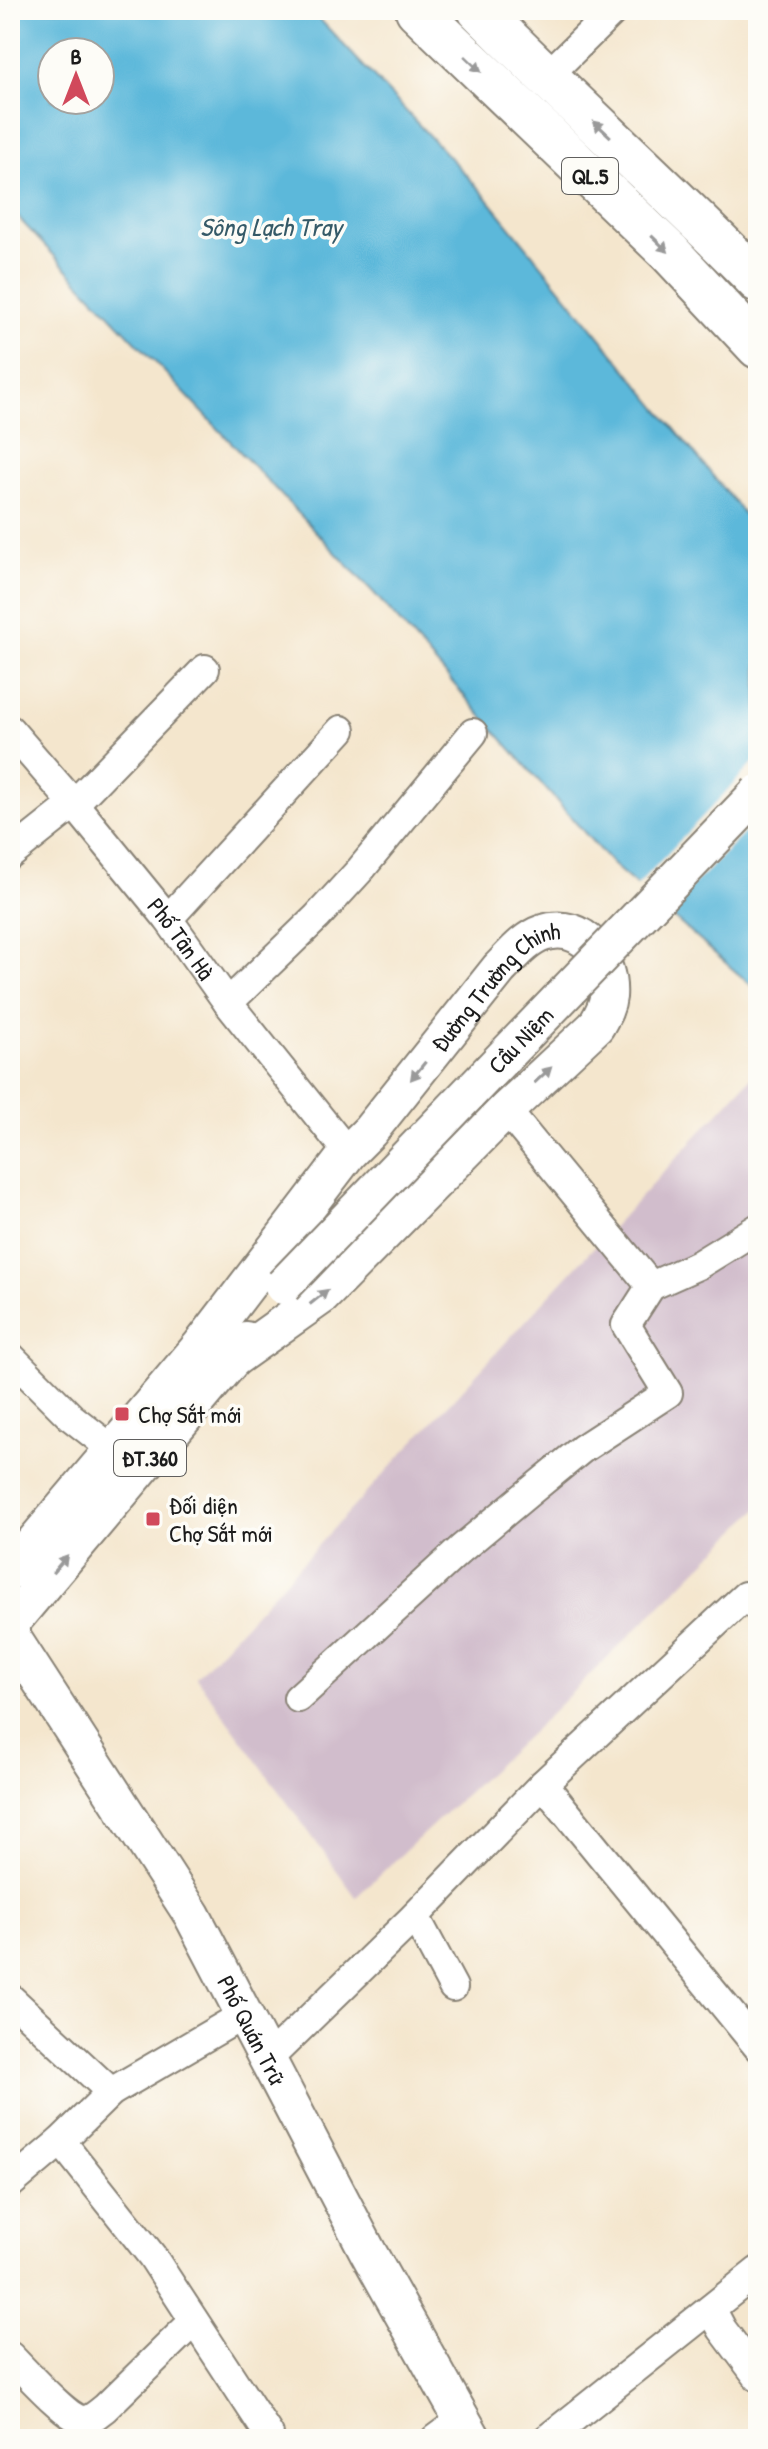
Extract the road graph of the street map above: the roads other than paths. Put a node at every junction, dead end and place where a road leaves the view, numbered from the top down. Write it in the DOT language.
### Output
graph roads {
  1 [pos="417,10"];
  2 [pos="479,10"];
  3 [pos="614,10"];
  4 [pos="546,77"];
  5 [pos="758,281"];
  6 [pos="758,347"];
  7 [pos="205,669"];
  8 [pos="10,730"];
  9 [pos="341,730"];
  10 [pos="473,733"];
  11 [pos="758,793"];
  12 [pos="74,804"];
  13 [pos="10,855"];
  14 [pos="168,919"];
  15 [pos="228,1003"];
  16 [pos="506,1110"];
  17 [pos="348,1153"];
  18 [pos="758,1228"];
  19 [pos="283,1286"];
  20 [pos="651,1286"];
  21 [pos="218,1351"];
  22 [pos="10,1356"];
  23 [pos="112,1449"];
  24 [pos="10,1571"];
  25 [pos="754,1595"];
  26 [pos="10,1624"];
  27 [pos="10,1634"];
  28 [pos="298,1698"];
  29 [pos="543,1784"];
  30 [pos="415,1916"];
  31 [pos="453,1987"];
  32 [pos="10,1998"];
  33 [pos="245,2014"];
  34 [pos="756,2040"];
  35 [pos="267,2060"];
  36 [pos="111,2092"];
  37 [pos="61,2141"];
  38 [pos="10,2184"];
  39 [pos="758,2271"];
  40 [pos="712,2310"];
  41 [pos="194,2321"];
  42 [pos="10,2356"];
  43 [pos="758,2377"];
  44 [pos="456,2432"];
  45 [pos="269,2435"];
  46 [pos="547,2439"];
  1 -- 6 [label="highway, QL.5, one-way"];
  2 -- 4 [label="highway, QL.5"];
  3 -- 4 [label="street"];
  5 -- 4 [label="highway, QL.5, one-way"];
  7 -- 12 [label="street"];
  8 -- 12 [label="street, Phố Tân Hà"];
  9 -- 14 [label="street"];
  10 -- 15 [label="street"];
  11 -- 19 [label="main road, Cầu Niệm, bridge"];
  12 -- 13 [label="street"];
  12 -- 14 [label="street, Phố Tân Hà"];
  14 -- 15 [label="street, Phố Tân Hà"];
  15 -- 17 [label="street, Phố Tân Hà"];
  16 -- 17 [label="main road, Đường Trường Chinh, one-way"];
  16 -- 20 [label="street"];
  21 -- 16 [label="main road, Đường Trường Chinh, one-way"];
  17 -- 21 [label="main road, Đường Trường Chinh"];
  18 -- 20 [label="street"];
  19 -- 21 [label="main road, Đường Trường Chinh / ĐT.360"];
  20 -- 28 [label="street"];
  21 -- 23 [label="main road, Đường Trường Chinh / ĐT.360"];
  26 -- 21 [label="main road, Đường Trường Chinh / ĐT.360, one-way"];
  22 -- 23 [label="street"];
  23 -- 24 [label="main road, Đường Trường Chinh / ĐT.360"];
  25 -- 29 [label="street"];
  27 -- 33 [label="main road, Phố Quán Trữ"];
  29 -- 30 [label="street"];
  29 -- 34 [label="street"];
  30 -- 31 [label="street"];
  30 -- 35 [label="street"];
  32 -- 36 [label="street"];
  33 -- 35 [label="main road, Phố Quán Trữ"];
  33 -- 36 [label="street"];
  35 -- 44 [label="main road, Phố Quán Trữ"];
  36 -- 37 [label="street"];
  37 -- 38 [label="street"];
  37 -- 41 [label="street"];
  39 -- 40 [label="street"];
  40 -- 43 [label="street"];
  40 -- 46 [label="street"];
  41 -- 42 [label="street"];
  41 -- 45 [label="street"];
}
